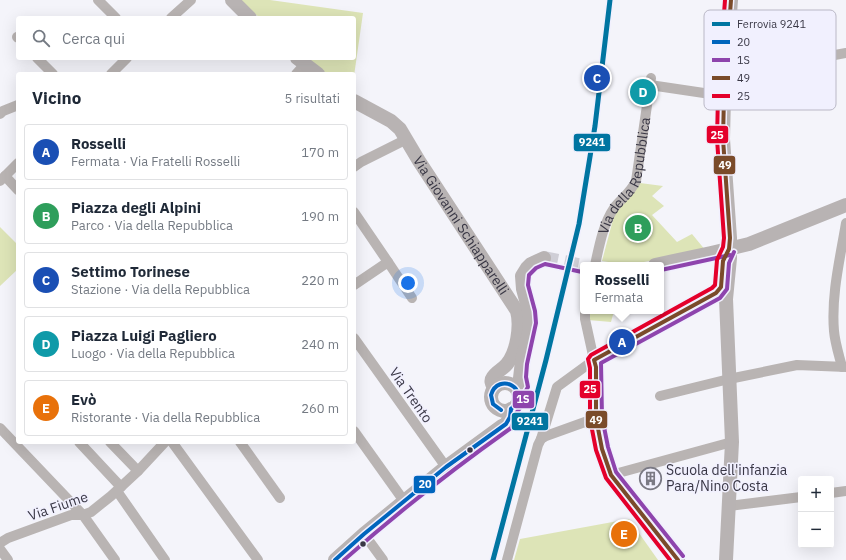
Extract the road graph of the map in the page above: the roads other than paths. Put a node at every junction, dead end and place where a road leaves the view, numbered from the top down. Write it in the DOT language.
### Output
graph roads {
  1 [pos="98,0"];
  2 [pos="191,0"];
  3 [pos="232,0"];
  4 [pos="730,0"];
  5 [pos="729,10"];
  6 [pos="114,16"];
  7 [pos="173,16"];
  8 [pos="248,16"];
  9 [pos="846,53"];
  10 [pos="836,55"];
  11 [pos="39,60"];
  12 [pos="125,60"];
  13 [pos="300,65"];
  14 [pos="51,72"];
  15 [pos="112,72"];
  16 [pos="314,72"];
  17 [pos="704,92"];
  18 [pos="356,102"];
  19 [pos="16,106"];
  20 [pos="724,110"];
  21 [pos="0,114"];
  22 [pos="407,139"];
  23 [pos="16,165"];
  24 [pos="356,166"];
  25 [pos="3,179"];
  26 [pos="16,189"];
  27 [pos="846,205"];
  28 [pos="356,215"];
  29 [pos="846,223"];
  30 [pos="729,249"];
  31 [pos="544,258"];
  32 [pos="388,262"];
  33 [pos="596,262"];
  34 [pos="664,263"];
  35 [pos="356,284"];
  36 [pos="721,295"];
  37 [pos="412,298"];
  38 [pos="585,314"];
  39 [pos="356,341"];
  40 [pos="594,360"];
  41 [pos="844,367"];
  42 [pos="729,379"];
  43 [pos="508,383"];
  44 [pos="660,396"];
  45 [pos="506,409"];
  46 [pos="596,418"];
  47 [pos="0,428"];
  48 [pos="356,434"];
  49 [pos="541,439"];
  50 [pos="732,442"];
  51 [pos="81,444"];
  52 [pos="112,444"];
  53 [pos="162,444"];
  54 [pos="173,444"];
  55 [pos="241,444"];
  56 [pos="446,467"];
  57 [pos="138,471"];
  58 [pos="612,475"];
  59 [pos="119,489"];
  60 [pos="846,491"];
  61 [pos="834,493"];
  62 [pos="798,497"];
  63 [pos="280,498"];
  64 [pos="404,502"];
  65 [pos="729,506"];
  66 [pos="83,515"];
  67 [pos="364,534"];
  68 [pos="0,543"];
  69 [pos="0,549"];
  70 [pos="343,557"];
  71 [pos="8,560"];
  72 [pos="115,560"];
  73 [pos="165,560"];
  74 [pos="258,560"];
  75 [pos="383,560"];
  76 [pos="507,560"];
  77 [pos="678,560"];
  78 [pos="726,560"];
  1 -- 6 [label="street"];
  2 -- 7 [label="street"];
  3 -- 8 [label="street"];
  4 -- 5 [label="street"];
  9 -- 10 [label="street"];
  11 -- 14 [label="street"];
  12 -- 15 [label="street"];
  13 -- 16 [label="street"];
  17 -- 33 [label="street, Via della Repubblica"];
  18 -- 22 [label="street, Via Giovanni Schiapparelli"];
  19 -- 21 [label="street"];
  20 -- 30 [label="street"];
  22 -- 24 [label="street"];
  22 -- 43 [label="street, Via Giovanni Schiapparelli"];
  23 -- 25 [label="street"];
  25 -- 26 [label="street"];
  27 -- 30 [label="street"];
  28 -- 32 [label="street"];
  29 -- 41 [label="street"];
  30 -- 34 [label="street"];
  30 -- 36 [label="street"];
  31 -- 43 [label="street"];
  32 -- 35 [label="street"];
  32 -- 37 [label="street"];
  36 -- 40 [label="street"];
  36 -- 42 [label="street"];
  38 -- 40 [label="street"];
  39 -- 56 [label="street, Via Trento"];
  40 -- 46 [label="street"];
  40 -- 49 [label="street"];
  41 -- 42 [label="street"];
  42 -- 44 [label="street"];
  42 -- 50 [label="street"];
  43 -- 45 [label="street"];
  43 -- 45 [label="street"];
  45 -- 56 [label="street"];
  46 -- 49 [label="street"];
  46 -- 58 [label="street"];
  47 -- 66 [label="street"];
  48 -- 64 [label="street"];
  49 -- 76 [label="street"];
  50 -- 58 [label="street"];
  50 -- 65 [label="street"];
  51 -- 59 [label="street"];
  52 -- 57 [label="street"];
  53 -- 57 [label="street, Via Fiume"];
  54 -- 74 [label="street"];
  55 -- 63 [label="street"];
  56 -- 64 [label="street"];
  57 -- 59 [label="street, Via Fiume"];
  58 -- 77 [label="street"];
  59 -- 66 [label="street, Via Fiume"];
  59 -- 73 [label="street"];
  60 -- 61 [label="street"];
  62 -- 65 [label="street"];
  64 -- 67 [label="street"];
  65 -- 78 [label="street"];
  66 -- 68 [label="street, Via Fiume"];
  66 -- 72 [label="street"];
  67 -- 70 [label="street"];
  67 -- 75 [label="street"];
  69 -- 71 [label="street"];
}
